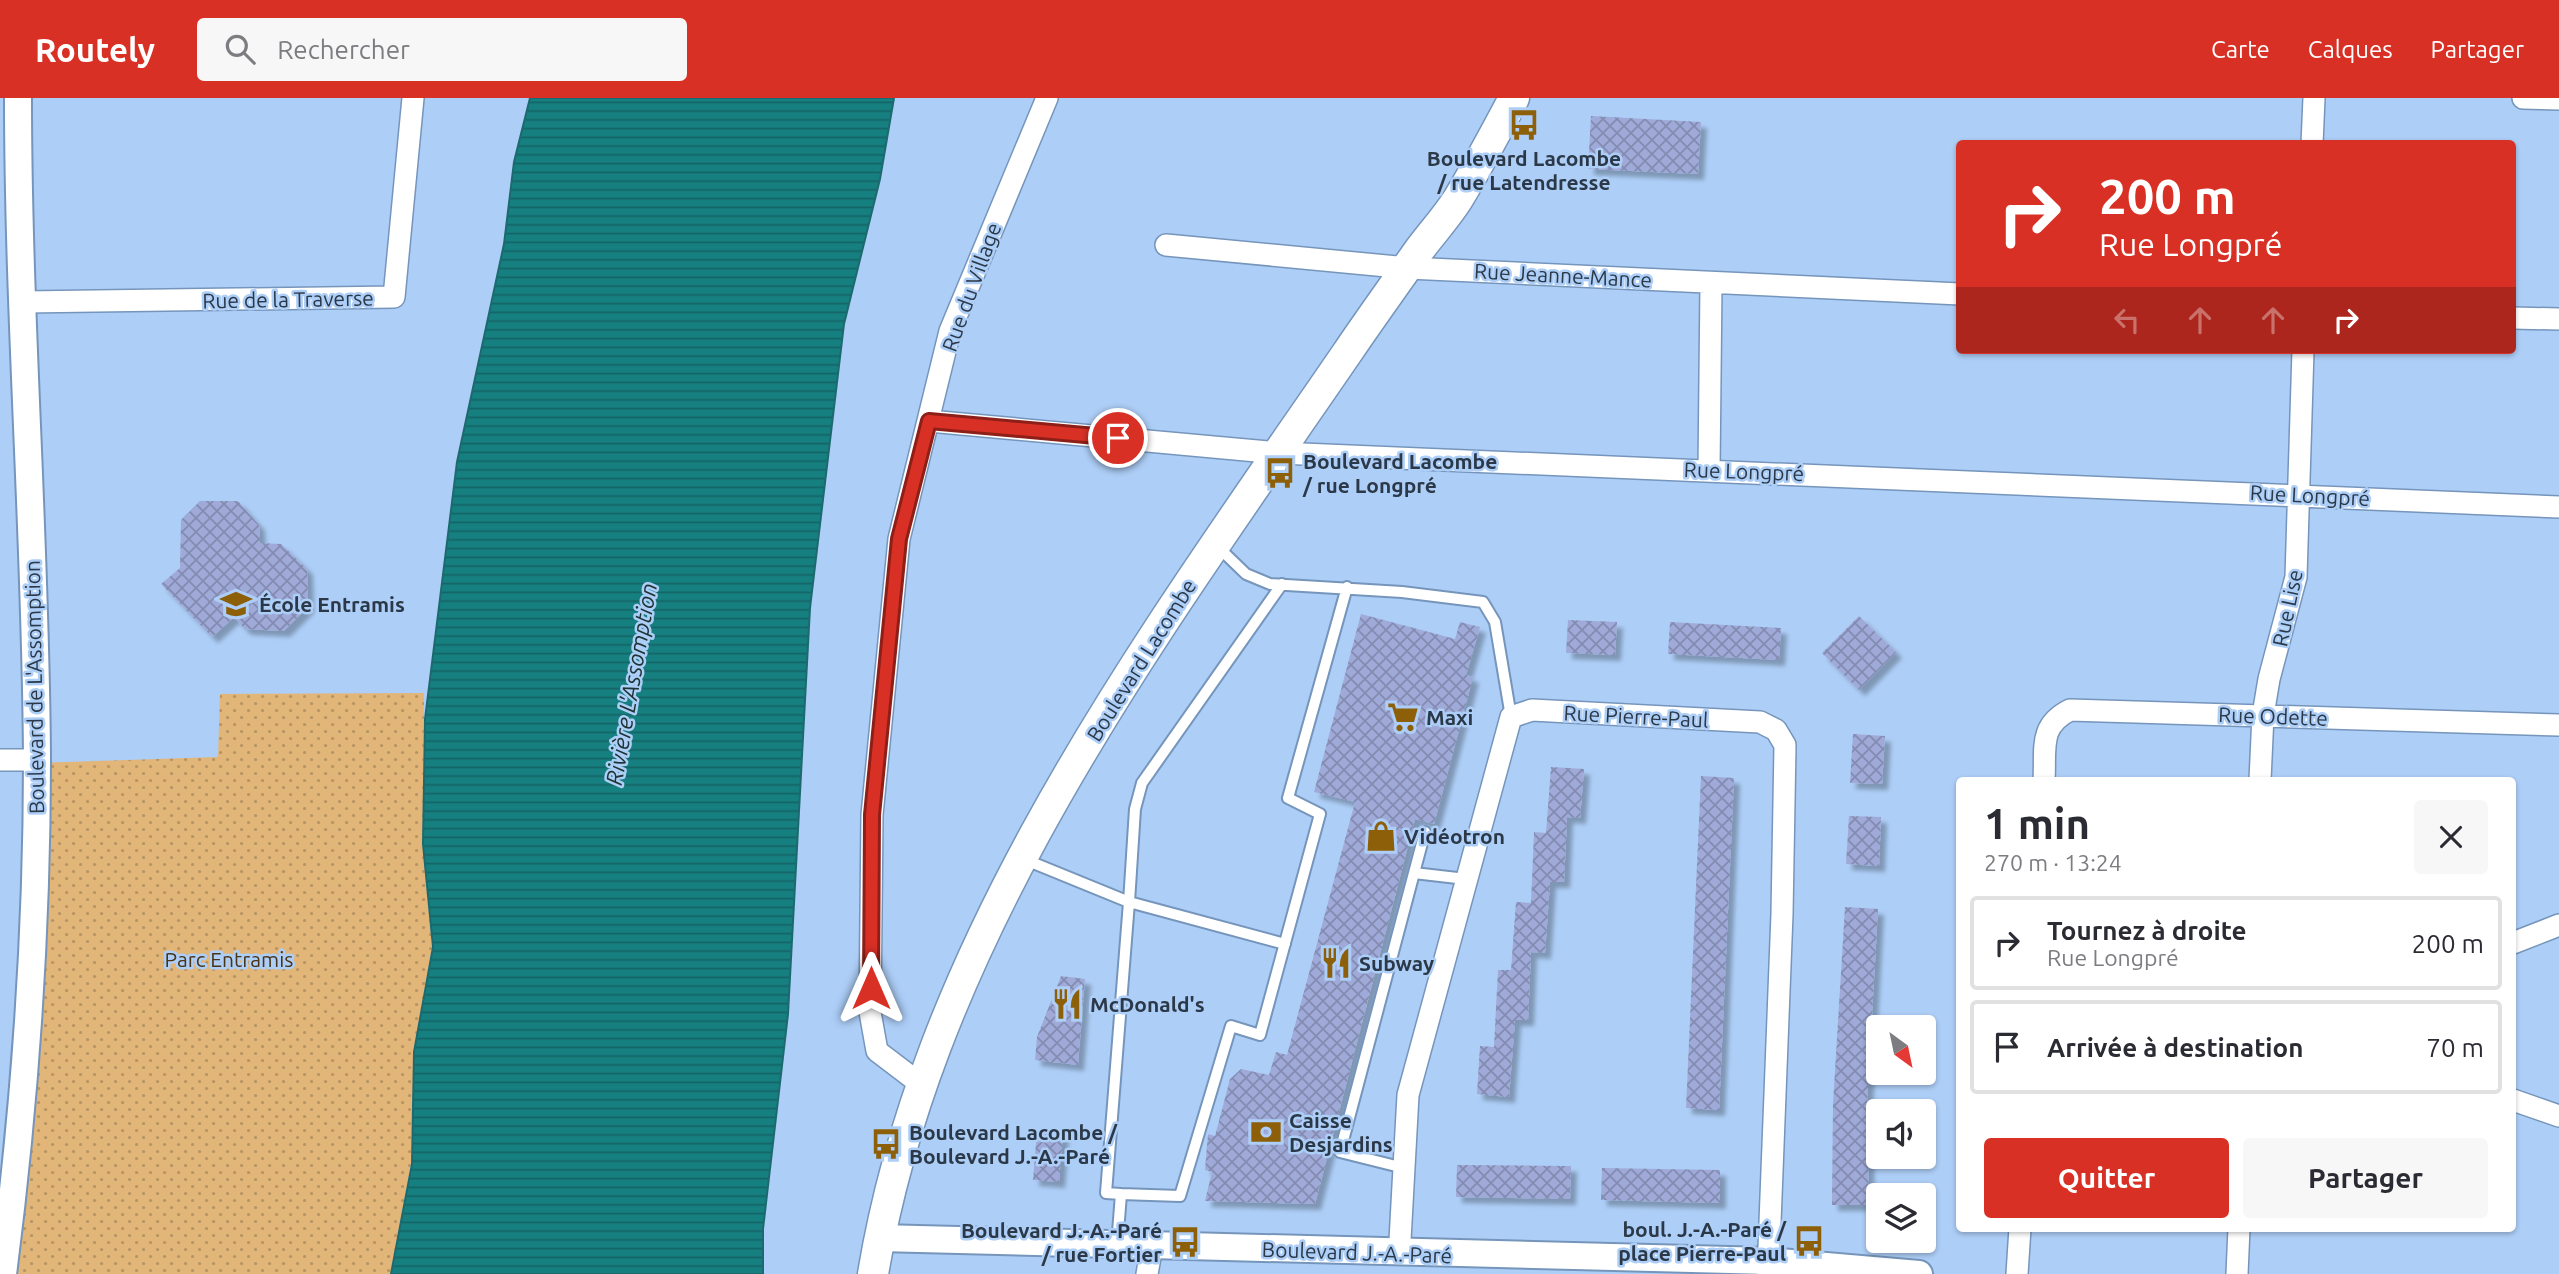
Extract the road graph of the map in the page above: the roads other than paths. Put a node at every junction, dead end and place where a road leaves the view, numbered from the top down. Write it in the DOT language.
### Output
graph roads {
  1 [pos="18,98"];
  2 [pos="413,98"];
  3 [pos="1047,98"];
  4 [pos="1514,98"];
  5 [pos="2314,98"];
  6 [pos="2523,98"];
  7 [pos="2559,99"];
  8 [pos="2312,140"];
  9 [pos="1166,244"];
  10 [pos="1408,268"];
  11 [pos="1711,283"];
  12 [pos="1956,294"];
  13 [pos="24,302"];
  14 [pos="2516,318"];
  15 [pos="2559,319"];
  16 [pos="2303,354"];
  17 [pos="929,421"];
  18 [pos="1279,453"];
  19 [pos="1709,470"];
  20 [pos="2297,495"];
  21 [pos="2559,507"];
  22 [pos="1216,545"];
  23 [pos="1282,584"];
  24 [pos="1347,587"];
  25 [pos="2263,715"];
  26 [pos="1510,717"];
  27 [pos="2559,725"];
  28 [pos="0,760"];
  29 [pos="37,760"];
  30 [pos="2044,777"];
  31 [pos="2260,777"];
  32 [pos="1425,832"];
  33 [pos="1023,859"];
  34 [pos="1414,873"];
  35 [pos="1466,879"];
  36 [pos="1129,902"];
  37 [pos="2559,925"];
  38 [pos="2516,942"];
  39 [pos="1285,944"];
  40 [pos="923,1086"];
  41 [pos="2516,1101"];
  42 [pos="2559,1116"];
  43 [pos="1404,1168"];
  44 [pos="8,1174"];
  45 [pos="1121,1194"];
  46 [pos="2020,1232"];
  47 [pos="2239,1232"];
  48 [pos="879,1238"];
  49 [pos="1117,1245"];
  50 [pos="1152,1246"];
  51 [pos="1402,1252"];
  52 [pos="1769,1268"];
  53 [pos="3,1274"];
  54 [pos="873,1274"];
  55 [pos="1147,1274"];
  56 [pos="1919,1274"];
  57 [pos="2017,1274"];
  58 [pos="2236,1274"];
  1 -- 13 [label="street, Boulevard de L'Assomption"];
  2 -- 13 [label="street, Rue de la Traverse"];
  3 -- 17 [label="street, Rue du Village"];
  4 -- 10 [label="main road, Boulevard Lacombe"];
  5 -- 8 [label="street"];
  6 -- 7 [label="street"];
  9 -- 10 [label="street, Rue Jeanne-Mance"];
  10 -- 11 [label="street, Rue Jeanne-Mance"];
  10 -- 18 [label="main road, Boulevard Lacombe"];
  11 -- 12 [label="street, Rue Jeanne-Mance"];
  11 -- 19 [label="street"];
  13 -- 29 [label="street, Boulevard de L'Assomption"];
  14 -- 15 [label="street"];
  16 -- 20 [label="street, Rue Lise"];
  17 -- 18 [label="street, Rue Longpré"];
  17 -- 40 [label="street, Rue du Village"];
  18 -- 19 [label="street, Rue Longpré"];
  18 -- 22 [label="main road, Boulevard Lacombe"];
  19 -- 20 [label="street, Rue Longpré"];
  20 -- 21 [label="street, Rue Longpré"];
  20 -- 25 [label="street, Rue Lise"];
  22 -- 23 [label="lane"];
  22 -- 33 [label="main road, Boulevard Lacombe"];
  23 -- 24 [label="lane"];
  23 -- 36 [label="lane"];
  24 -- 26 [label="lane"];
  24 -- 39 [label="lane"];
  25 -- 27 [label="street, Rue Odette"];
  25 -- 30 [label="street, Rue Odette"];
  25 -- 31 [label="street, Rue Lise"];
  26 -- 35 [label="street"];
  26 -- 52 [label="street, Rue Pierre-Paul"];
  28 -- 29 [label="street"];
  29 -- 44 [label="street, Boulevard de L'Assomption"];
  32 -- 34 [label="lane"];
  33 -- 36 [label="lane"];
  33 -- 40 [label="main road, Boulevard Lacombe"];
  34 -- 35 [label="lane"];
  34 -- 43 [label="lane"];
  35 -- 43 [label="street"];
  36 -- 39 [label="lane"];
  36 -- 45 [label="lane"];
  37 -- 38 [label="street"];
  39 -- 45 [label="lane"];
  40 -- 48 [label="main road, Boulevard Lacombe"];
  41 -- 42 [label="street"];
  43 -- 51 [label="street"];
  44 -- 53 [label="street, Boulevard de L'Assomption"];
  45 -- 49 [label="lane"];
  46 -- 57 [label="street"];
  47 -- 58 [label="street"];
  48 -- 49 [label="street, Boulevard J.-A.-Paré"];
  48 -- 54 [label="main road, Boulevard Lacombe"];
  49 -- 50 [label="street, Boulevard J.-A.-Paré"];
  50 -- 51 [label="street, Boulevard J.-A.-Paré"];
  50 -- 55 [label="street"];
  51 -- 52 [label="street, Boulevard J.-A.-Paré"];
  52 -- 56 [label="street, Boulevard J.-A.-Paré"];
}
